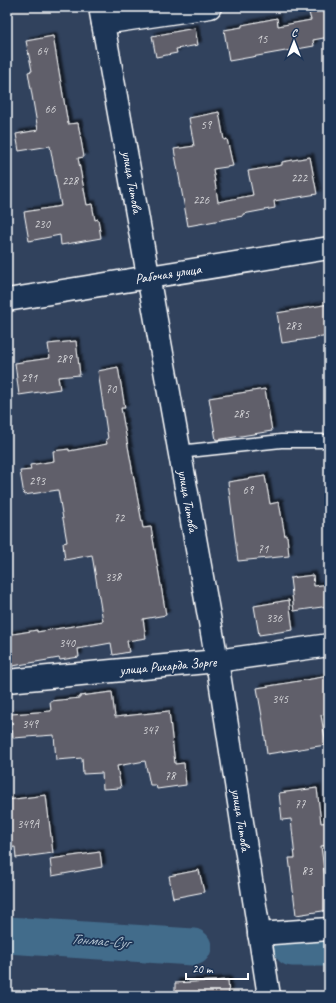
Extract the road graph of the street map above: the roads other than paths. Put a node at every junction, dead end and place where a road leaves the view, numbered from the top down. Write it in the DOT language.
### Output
graph roads {
  1 [pos="210,7"];
  2 [pos="101,15"];
  3 [pos="329,248"];
  4 [pos="148,277"];
  5 [pos="7,300"];
  6 [pos="329,441"];
  7 [pos="179,452"];
  8 [pos="329,645"];
  9 [pos="217,661"];
  10 [pos="7,681"];
  11 [pos="329,929"];
  12 [pos="259,934"];
  13 [pos="269,996"];
  1 -- 2 [label="main road"];
  2 -- 4 [label="main road, улица Титова"];
  3 -- 4 [label="main road, Рабочая улица"];
  4 -- 5 [label="main road, Рабочая улица"];
  4 -- 7 [label="main road, улица Титова"];
  6 -- 7 [label="lane"];
  7 -- 9 [label="main road, улица Титова"];
  8 -- 9 [label="main road, улица Рихарда Зорге"];
  9 -- 10 [label="main road, улица Рихарда Зорге"];
  9 -- 12 [label="main road, улица Титова"];
  11 -- 12 [label="main road"];
  12 -- 13 [label="main road, улица Титова"];
}
